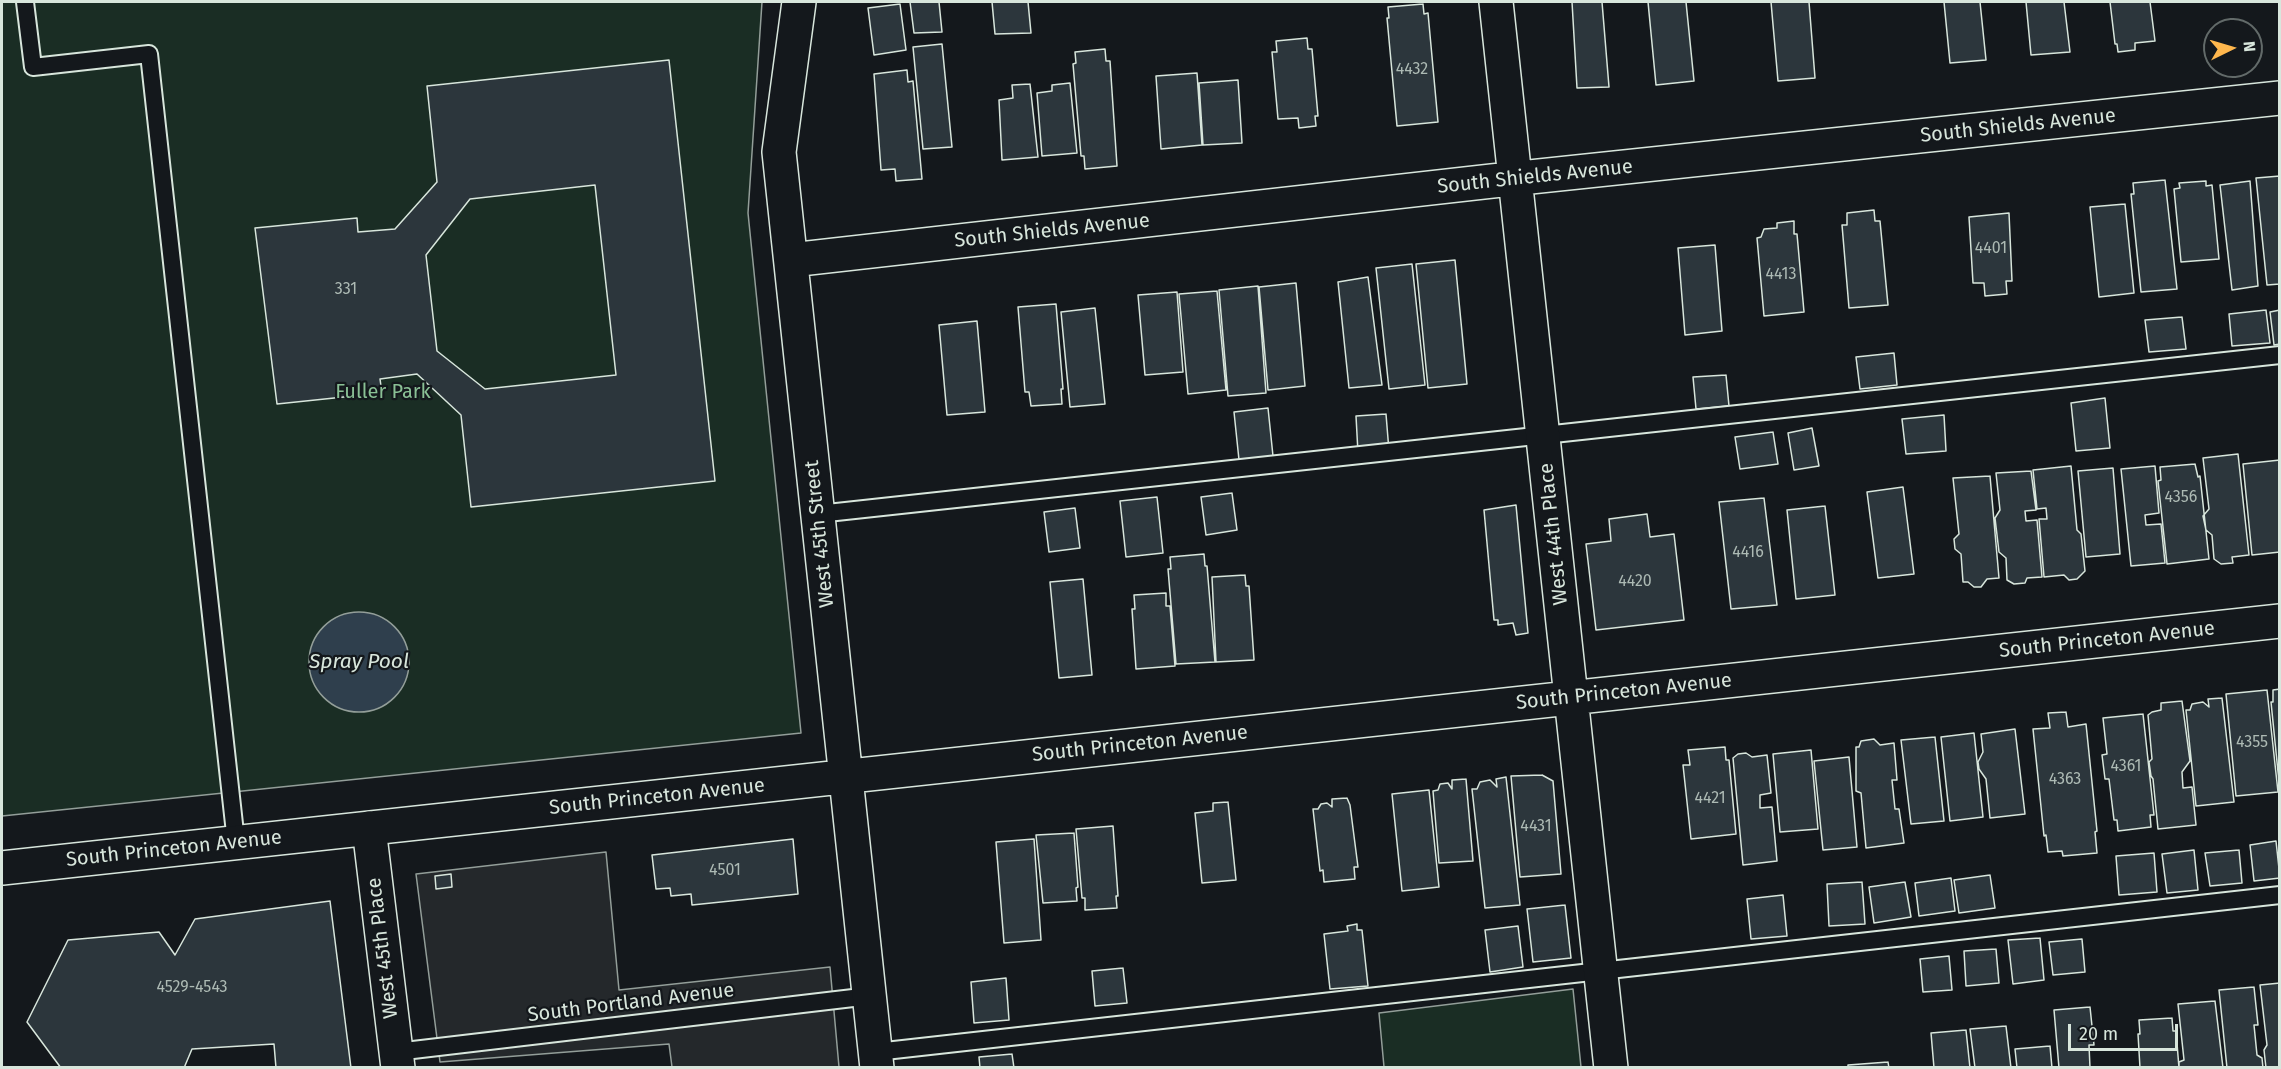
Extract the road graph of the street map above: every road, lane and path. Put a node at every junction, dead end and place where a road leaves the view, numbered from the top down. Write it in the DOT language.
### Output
graph roads {
  1 [pos="26,2"];
  2 [pos="799,2"];
  3 [pos="1496,2"];
  4 [pos="2280,98"];
  5 [pos="1515,179"];
  6 [pos="791,260"];
  7 [pos="2280,355"];
  8 [pos="1543,435"];
  9 [pos="818,514"];
  10 [pos="2280,621"];
  11 [pos="1571,698"];
  12 [pos="847,776"];
  13 [pos="369,828"];
  14 [pos="236,842"];
  15 [pos="2,868"];
  16 [pos="2280,895"];
  17 [pos="1600,971"];
  18 [pos="870,996"];
  19 [pos="397,1060"];
  20 [pos="876,1060"];
  21 [pos="1611,1068"];
  1 -- 14 [label="lane"];
  2 -- 6 [label="street, West 45th Street"];
  3 -- 5 [label="street, West 44th Place"];
  4 -- 5 [label="street, South Shields Avenue"];
  5 -- 6 [label="street, South Shields Avenue"];
  5 -- 8 [label="street, West 44th Place"];
  6 -- 9 [label="street, West 45th Street"];
  7 -- 8 [label="lane"];
  8 -- 9 [label="lane"];
  8 -- 11 [label="street, West 44th Place"];
  9 -- 12 [label="street, West 45th Street"];
  10 -- 11 [label="street, South Princeton Avenue"];
  11 -- 12 [label="street, South Princeton Avenue"];
  11 -- 17 [label="street, West 44th Place"];
  12 -- 13 [label="street, South Princeton Avenue"];
  12 -- 18 [label="street, West 45th Street"];
  13 -- 14 [label="street, South Princeton Avenue"];
  13 -- 19 [label="street, West 45th Place"];
  14 -- 15 [label="street, South Princeton Avenue"];
  16 -- 17 [label="lane"];
  17 -- 20 [label="lane"];
  17 -- 21 [label="street, West 44th Place"];
  18 -- 19 [label="lane, South Portland Avenue"];
  18 -- 20 [label="street, West 45th Street"];
}
